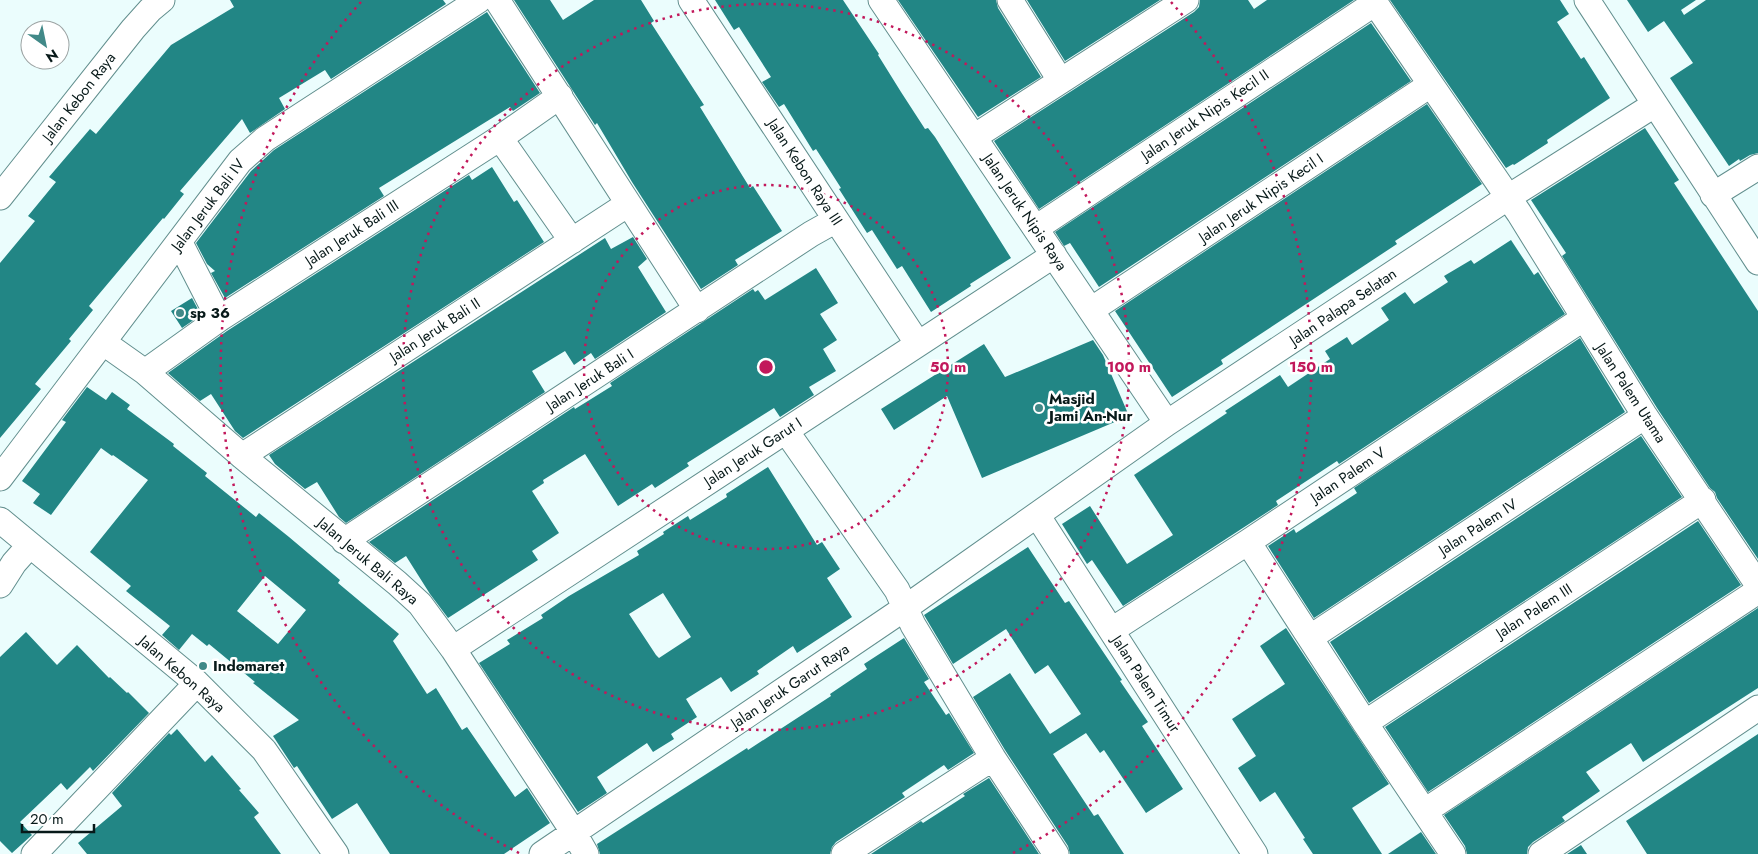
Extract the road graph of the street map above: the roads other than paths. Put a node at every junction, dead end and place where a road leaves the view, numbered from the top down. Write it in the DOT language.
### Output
graph roads {
  1 [pos="162,0"];
  2 [pos="479,0"];
  3 [pos="497,0"];
  4 [pos="691,0"];
  5 [pos="881,0"];
  6 [pos="1010,0"];
  7 [pos="1186,0"];
  8 [pos="1588,0"];
  9 [pos="1374,1"];
  10 [pos="1060,80"];
  11 [pos="1430,85"];
  12 [pos="560,96"];
  13 [pos="1654,104"];
  14 [pos="974,137"];
  15 [pos="500,138"];
  16 [pos="1758,167"];
  17 [pos="1713,195"];
  18 [pos="0,197"];
  19 [pos="1507,198"];
  20 [pos="628,204"];
  21 [pos="836,220"];
  22 [pos="1036,228"];
  23 [pos="572,241"];
  24 [pos="180,243"];
  25 [pos="1054,255"];
  26 [pos="1758,262"];
  27 [pos="696,310"];
  28 [pos="1091,310"];
  29 [pos="1584,318"];
  30 [pos="219,319"];
  31 [pos="104,343"];
  32 [pos="918,344"];
  33 [pos="145,372"];
  34 [pos="1645,416"];
  35 [pos="1168,423"];
  36 [pos="786,431"];
  37 [pos="242,456"];
  38 [pos="0,478"];
  39 [pos="1702,500"];
  40 [pos="1037,515"];
  41 [pos="0,520"];
  42 [pos="344,540"];
  43 [pos="1248,542"];
  44 [pos="30,545"];
  45 [pos="0,585"];
  46 [pos="1758,585"];
  47 [pos="1758,591"];
  48 [pos="905,608"];
  49 [pos="1112,630"];
  50 [pos="1311,637"];
  51 [pos="453,650"];
  52 [pos="197,684"];
  53 [pos="1758,708"];
  54 [pos="1365,723"];
  55 [pos="994,758"];
  56 [pos="1425,811"];
  57 [pos="574,833"];
  58 [pos="34,854"];
  59 [pos="336,854"];
  60 [pos="542,854"];
  61 [pos="586,854"];
  62 [pos="844,854"];
  63 [pos="1056,854"];
  64 [pos="1256,854"];
  65 [pos="1453,854"];
  66 [pos="1541,854"];
  1 -- 18 [label="street, Jalan Kebon Raya"];
  2 -- 24 [label="street, Jalan Jeruk Bali IV"];
  3 -- 12 [label="street"];
  4 -- 21 [label="street, Jalan Kebon Raya III"];
  5 -- 14 [label="street, Jalan Jeruk Nipis Raya"];
  6 -- 10 [label="street"];
  7 -- 10 [label="street"];
  8 -- 13 [label="street"];
  9 -- 11 [label="street, Jalan Palem Utama"];
  9 -- 22 [label="street, Jalan Jeruk Nipis Kecil II"];
  10 -- 14 [label="street"];
  11 -- 19 [label="street, Jalan Palem Utama"];
  11 -- 28 [label="street, Jalan Jeruk Nipis Kecil I"];
  12 -- 15 [label="street, Jalan Jeruk Bali III"];
  12 -- 20 [label="street"];
  13 -- 17 [label="street"];
  13 -- 19 [label="street, Jalan Palapa Selatan"];
  14 -- 22 [label="street, Jalan Jeruk Nipis Raya"];
  15 -- 23 [label="street"];
  15 -- 30 [label="street, Jalan Jeruk Bali III"];
  16 -- 17 [label="street"];
  17 -- 26 [label="street"];
  19 -- 29 [label="street, Jalan Palem Utama"];
  19 -- 35 [label="street, Jalan Palapa Selatan"];
  20 -- 23 [label="street, Jalan Jeruk Bali II"];
  20 -- 27 [label="street"];
  21 -- 27 [label="street, Jalan Jeruk Bali I"];
  21 -- 32 [label="street, Jalan Kebon Raya III"];
  22 -- 25 [label="street, Jalan Jeruk Nipis Raya"];
  23 -- 37 [label="street, Jalan Jeruk Bali II"];
  24 -- 30 [label="street"];
  24 -- 31 [label="street, Jalan Jeruk Bali IV"];
  25 -- 28 [label="street, Jalan Jeruk Nipis Raya"];
  25 -- 32 [label="street, Jalan Jeruk Garut I"];
  27 -- 42 [label="street, Jalan Jeruk Bali I"];
  28 -- 35 [label="street, Jalan Jeruk Nipis Raya"];
  29 -- 34 [label="street, Jalan Palem Utama"];
  29 -- 43 [label="street, Jalan Palem V"];
  30 -- 33 [label="street, Jalan Jeruk Bali III"];
  31 -- 33 [label="street, Jalan Jeruk Bali Raya"];
  31 -- 38 [label="street, Jalan Jeruk Bali IV"];
  32 -- 36 [label="street, Jalan Jeruk Garut I"];
  33 -- 37 [label="street, Jalan Jeruk Bali Raya"];
  34 -- 39 [label="street, Jalan Palem Utama"];
  34 -- 50 [label="street, Jalan Palem IV"];
  35 -- 40 [label="street, Jalan Palapa Selatan"];
  36 -- 48 [label="street"];
  36 -- 51 [label="street, Jalan Jeruk Garut I"];
  37 -- 42 [label="street, Jalan Jeruk Bali Raya"];
  39 -- 46 [label="street, Jalan Palem Utama"];
  39 -- 54 [label="street, Jalan Palem III"];
  40 -- 48 [label="street, Jalan Jeruk Garut Raya"];
  40 -- 49 [label="street, Jalan Palem Timur"];
  41 -- 44 [label="street, Jalan Kebon Raya"];
  42 -- 51 [label="street, Jalan Jeruk Bali Raya"];
  43 -- 49 [label="street, Jalan Palem V"];
  43 -- 50 [label="street"];
  44 -- 45 [label="street"];
  44 -- 52 [label="street, Jalan Kebon Raya"];
  47 -- 56 [label="street"];
  48 -- 55 [label="street"];
  48 -- 57 [label="street, Jalan Jeruk Garut Raya"];
  49 -- 64 [label="street, Jalan Palem Timur"];
  50 -- 54 [label="street"];
  51 -- 57 [label="street, Jalan Jeruk Bali Raya"];
  52 -- 58 [label="street"];
  52 -- 59 [label="street, Jalan Kebon Raya"];
  53 -- 66 [label="street"];
  54 -- 56 [label="street"];
  55 -- 62 [label="street"];
  55 -- 63 [label="street"];
  56 -- 65 [label="street"];
  57 -- 60 [label="street, Jalan Jeruk Garut Raya"];
  57 -- 61 [label="street, Jalan Jeruk Bali Raya"];
}
